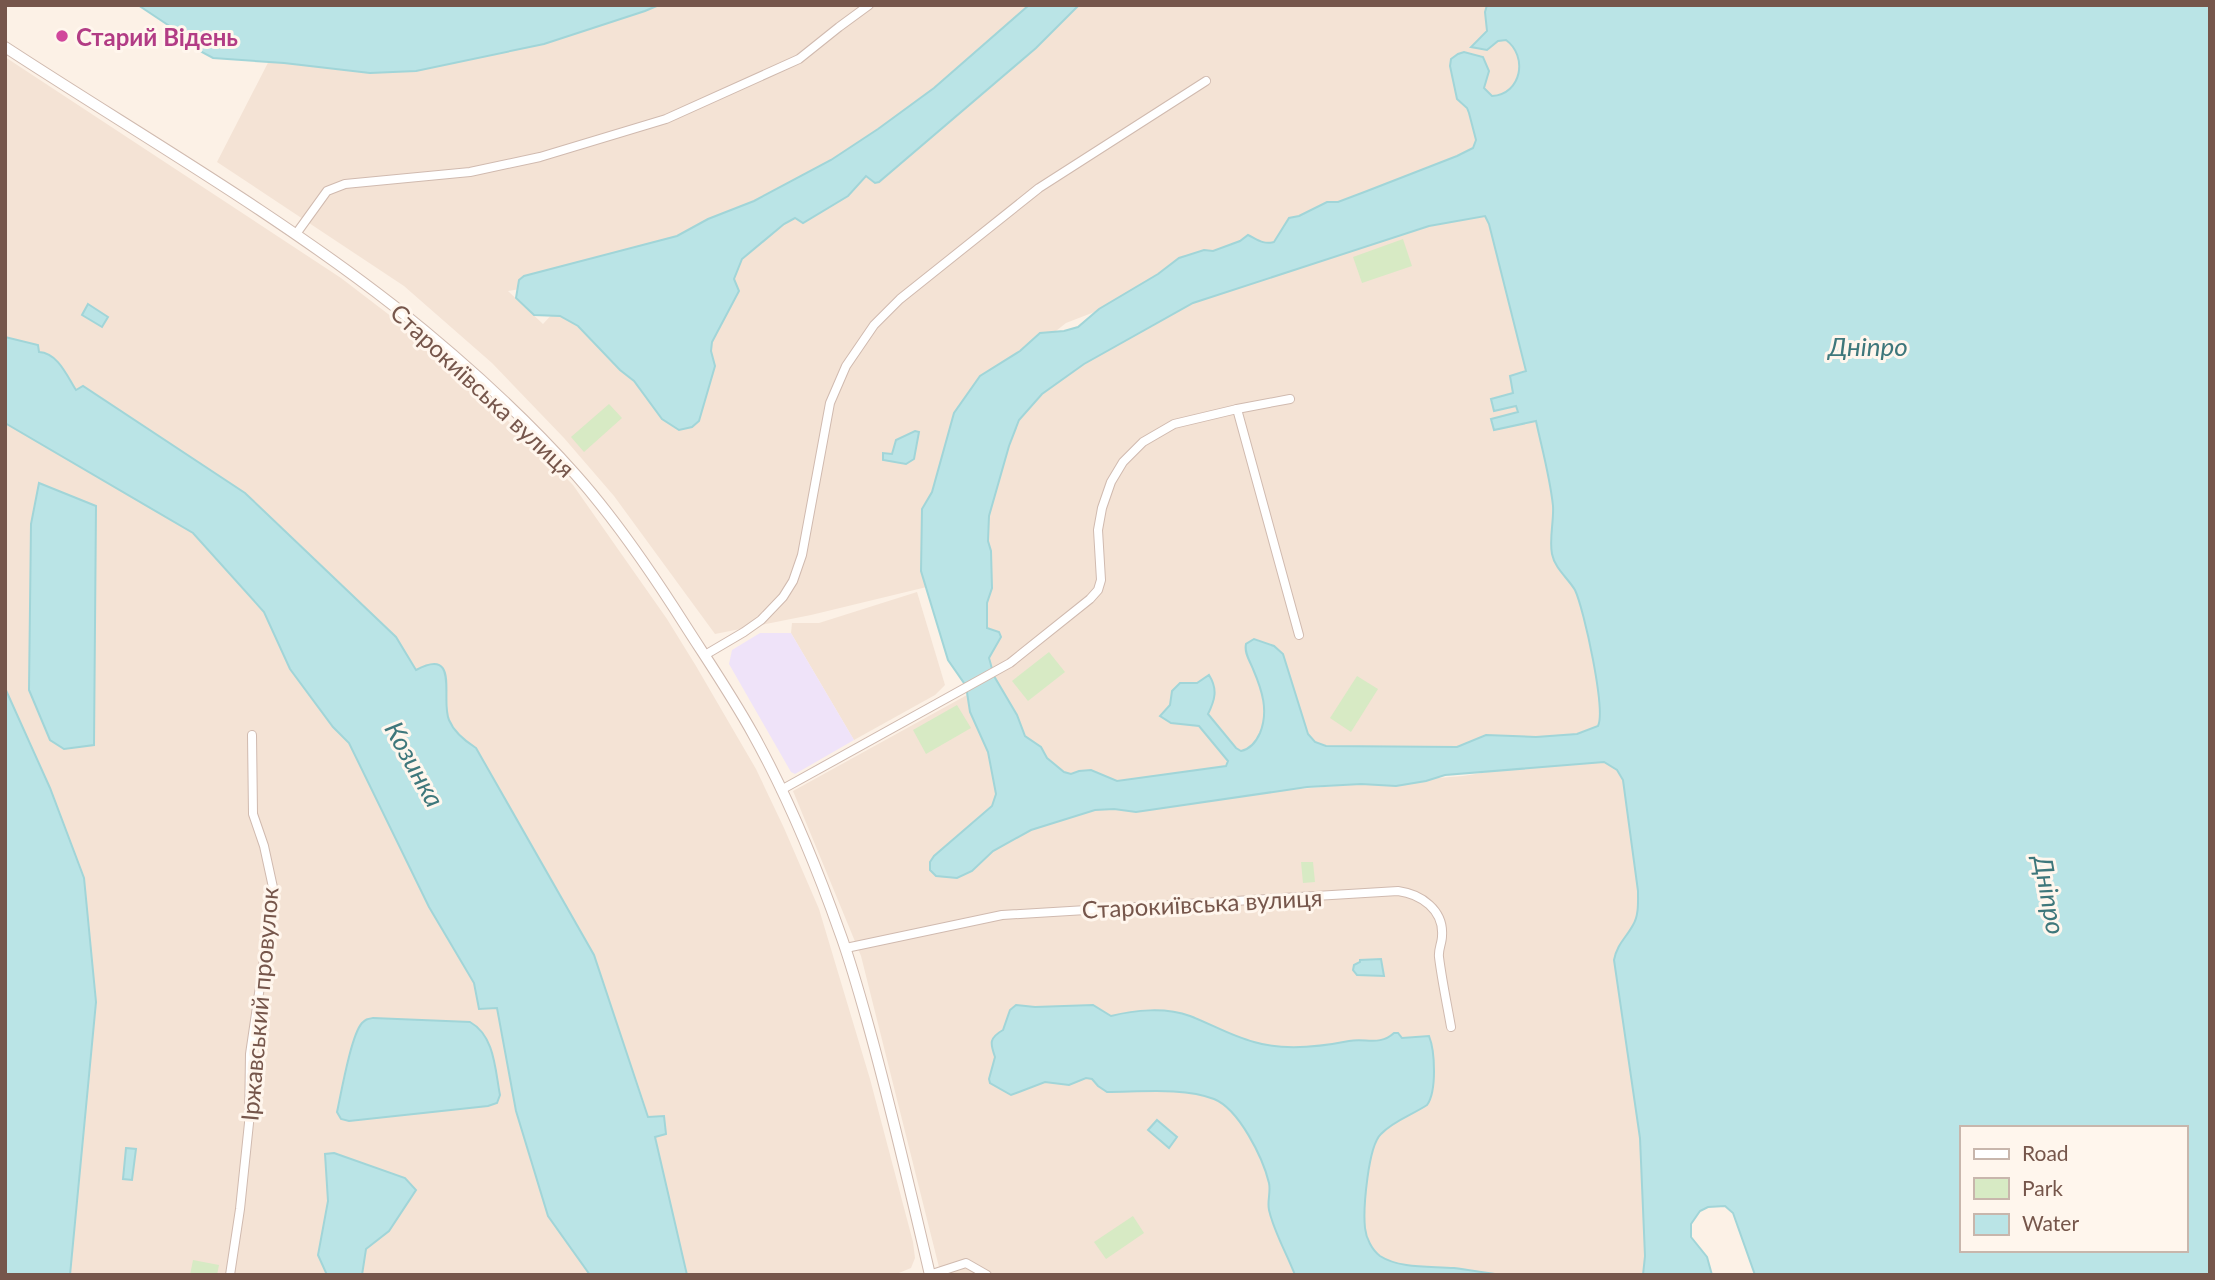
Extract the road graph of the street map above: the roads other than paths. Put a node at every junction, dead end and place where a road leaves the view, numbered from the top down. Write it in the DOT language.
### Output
graph roads {
  1 [pos="870,5"];
  2 [pos="5,47"];
  3 [pos="1206,81"];
  4 [pos="296,234"];
  5 [pos="1290,399"];
  6 [pos="1237,409"];
  7 [pos="1299,635"];
  8 [pos="705,655"];
  9 [pos="252,735"];
  10 [pos="781,790"];
  11 [pos="846,948"];
  12 [pos="1451,1027"];
  13 [pos="230,1275"];
  14 [pos="930,1275"];
  15 [pos="987,1275"];
  1 -- 4 [label="street"];
  2 -- 4 [label="street, Старокиївська вулиця"];
  3 -- 8 [label="street"];
  4 -- 8 [label="street, Старокиївська вулиця"];
  5 -- 6 [label="street"];
  6 -- 7 [label="street"];
  6 -- 10 [label="street"];
  8 -- 10 [label="street, Старокиївська вулиця"];
  9 -- 13 [label="street, Іржавський провулок"];
  10 -- 11 [label="street, Старокиївська вулиця"];
  11 -- 12 [label="street, Старокиївська вулиця"];
  11 -- 14 [label="street, Старокиївська вулиця"];
  14 -- 15 [label="street"];
}
